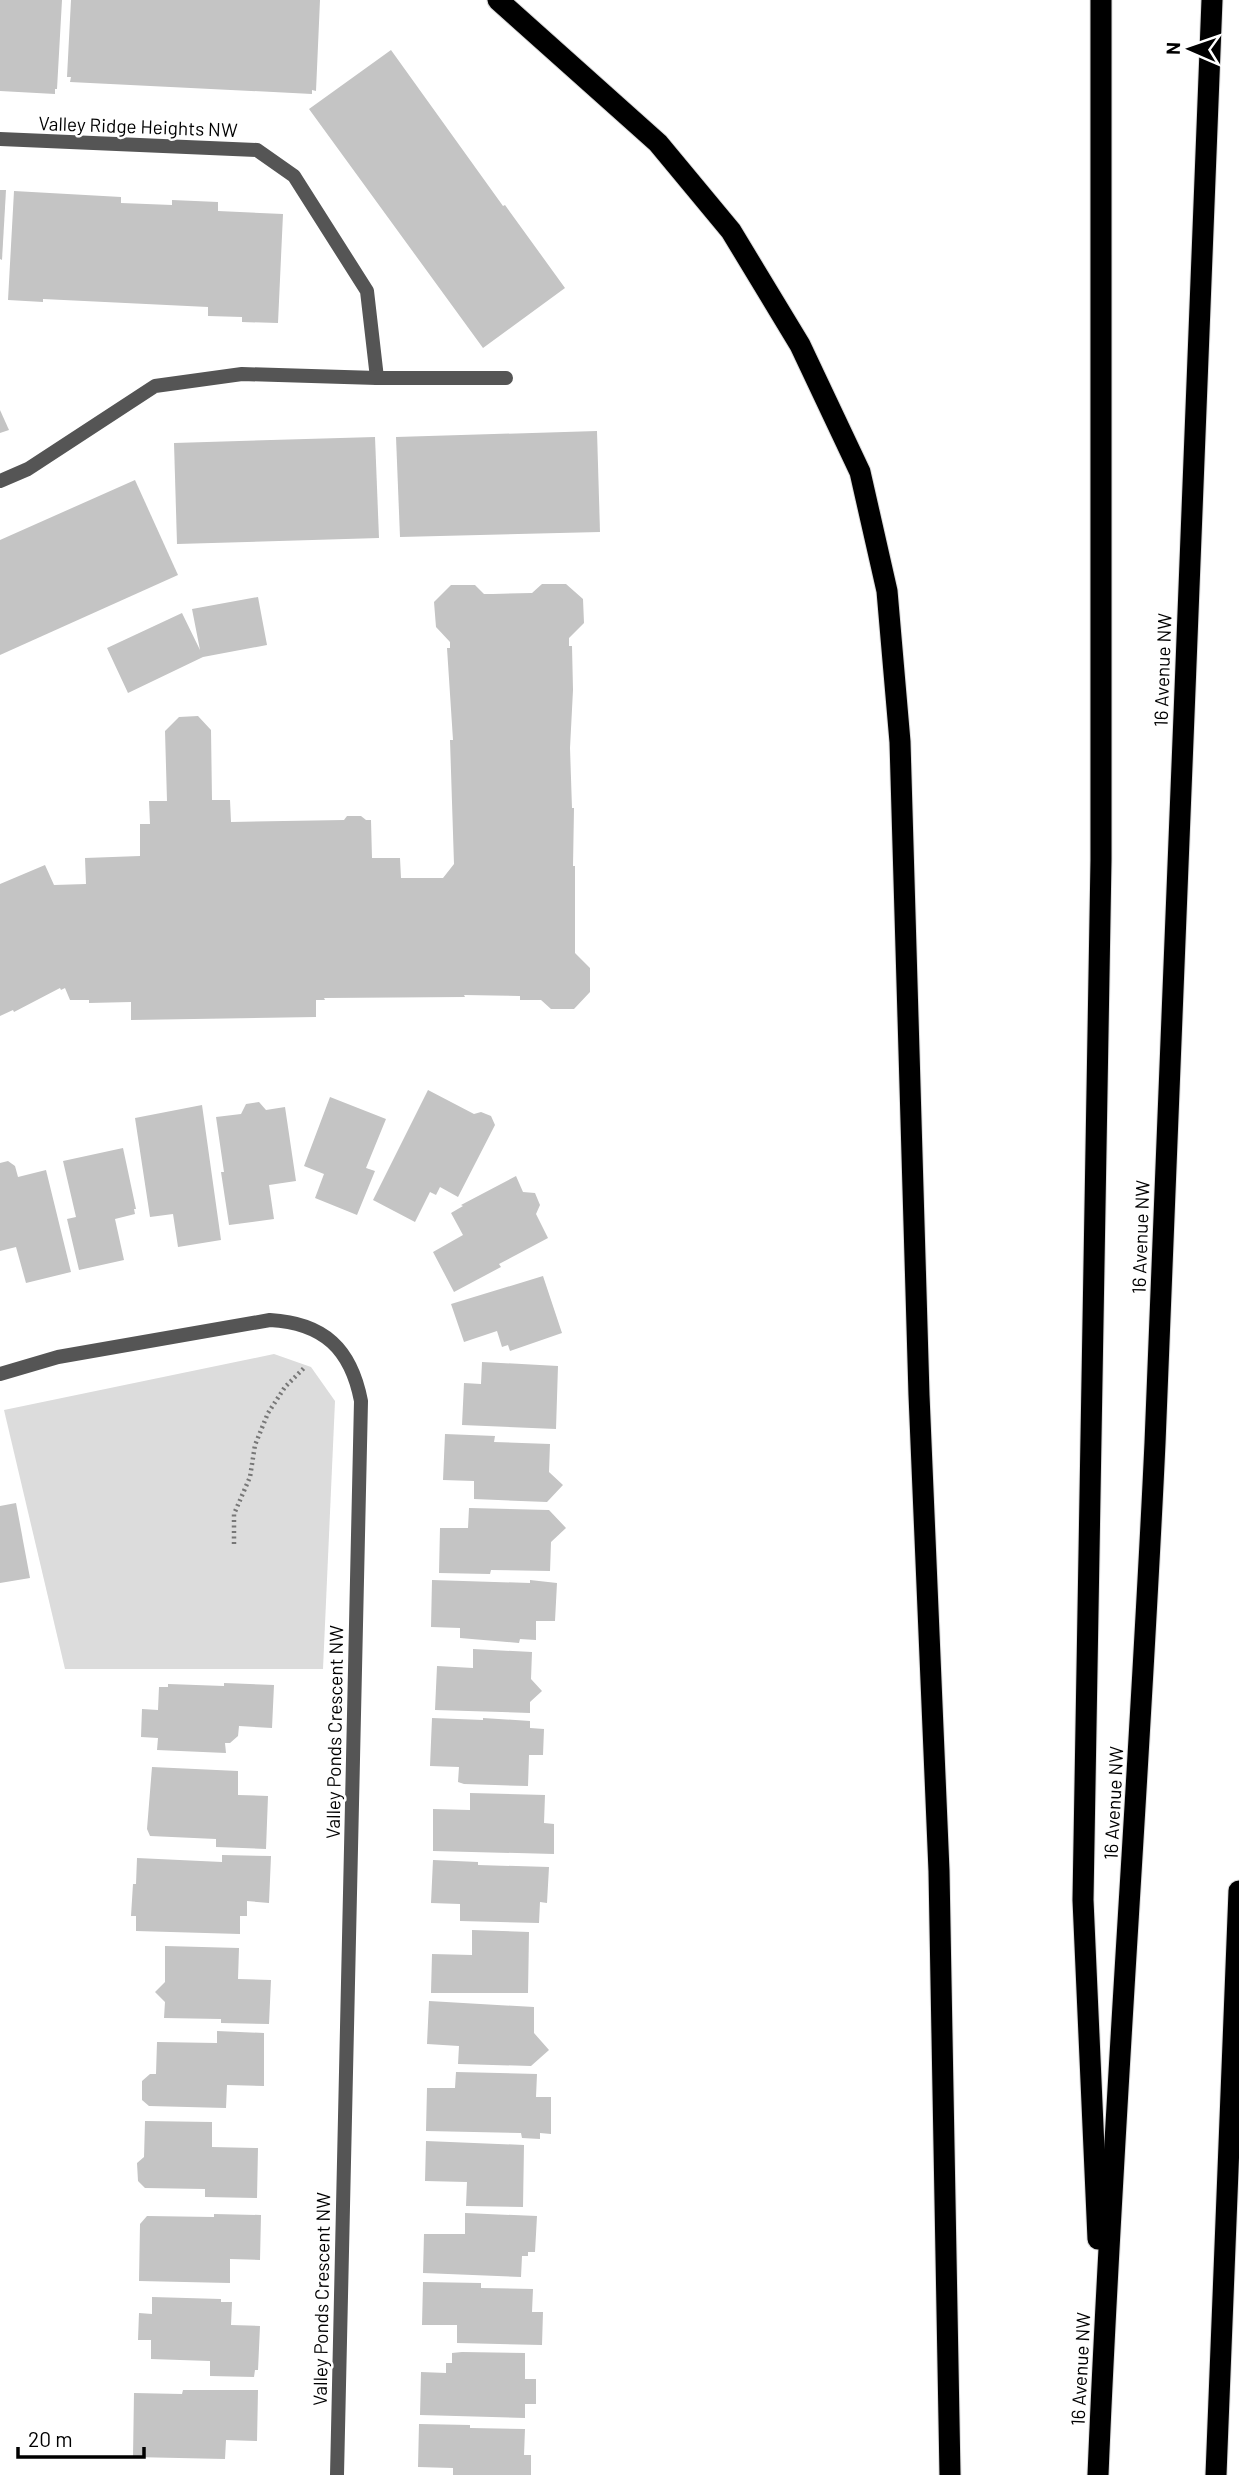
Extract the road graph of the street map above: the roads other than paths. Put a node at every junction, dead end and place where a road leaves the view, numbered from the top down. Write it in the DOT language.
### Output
graph roads {
  1 [pos="498,0"];
  2 [pos="1101,0"];
  3 [pos="1212,0"];
  4 [pos="0,139"];
  5 [pos="377,378"];
  6 [pos="506,378"];
  7 [pos="0,481"];
  8 [pos="0,1374"];
  9 [pos="1239,1891"];
  10 [pos="1239,2047"];
  11 [pos="1229,2149"];
  12 [pos="1103,2349"];
  13 [pos="337,2475"];
  14 [pos="950,2475"];
  15 [pos="1098,2475"];
  16 [pos="1216,2475"];
  1 -- 14 [label="highway"];
  2 -- 12 [label="highway"];
  3 -- 12 [label="highway, 16 Avenue NW"];
  4 -- 5 [label="street, Valley Ridge Heights NW"];
  5 -- 6 [label="street"];
  5 -- 7 [label="street"];
  8 -- 13 [label="street, Valley Ponds Crescent NW"];
  9 -- 11 [label="highway"];
  10 -- 11 [label="highway"];
  11 -- 16 [label="highway"];
  12 -- 15 [label="highway, 16 Avenue NW"];
}
